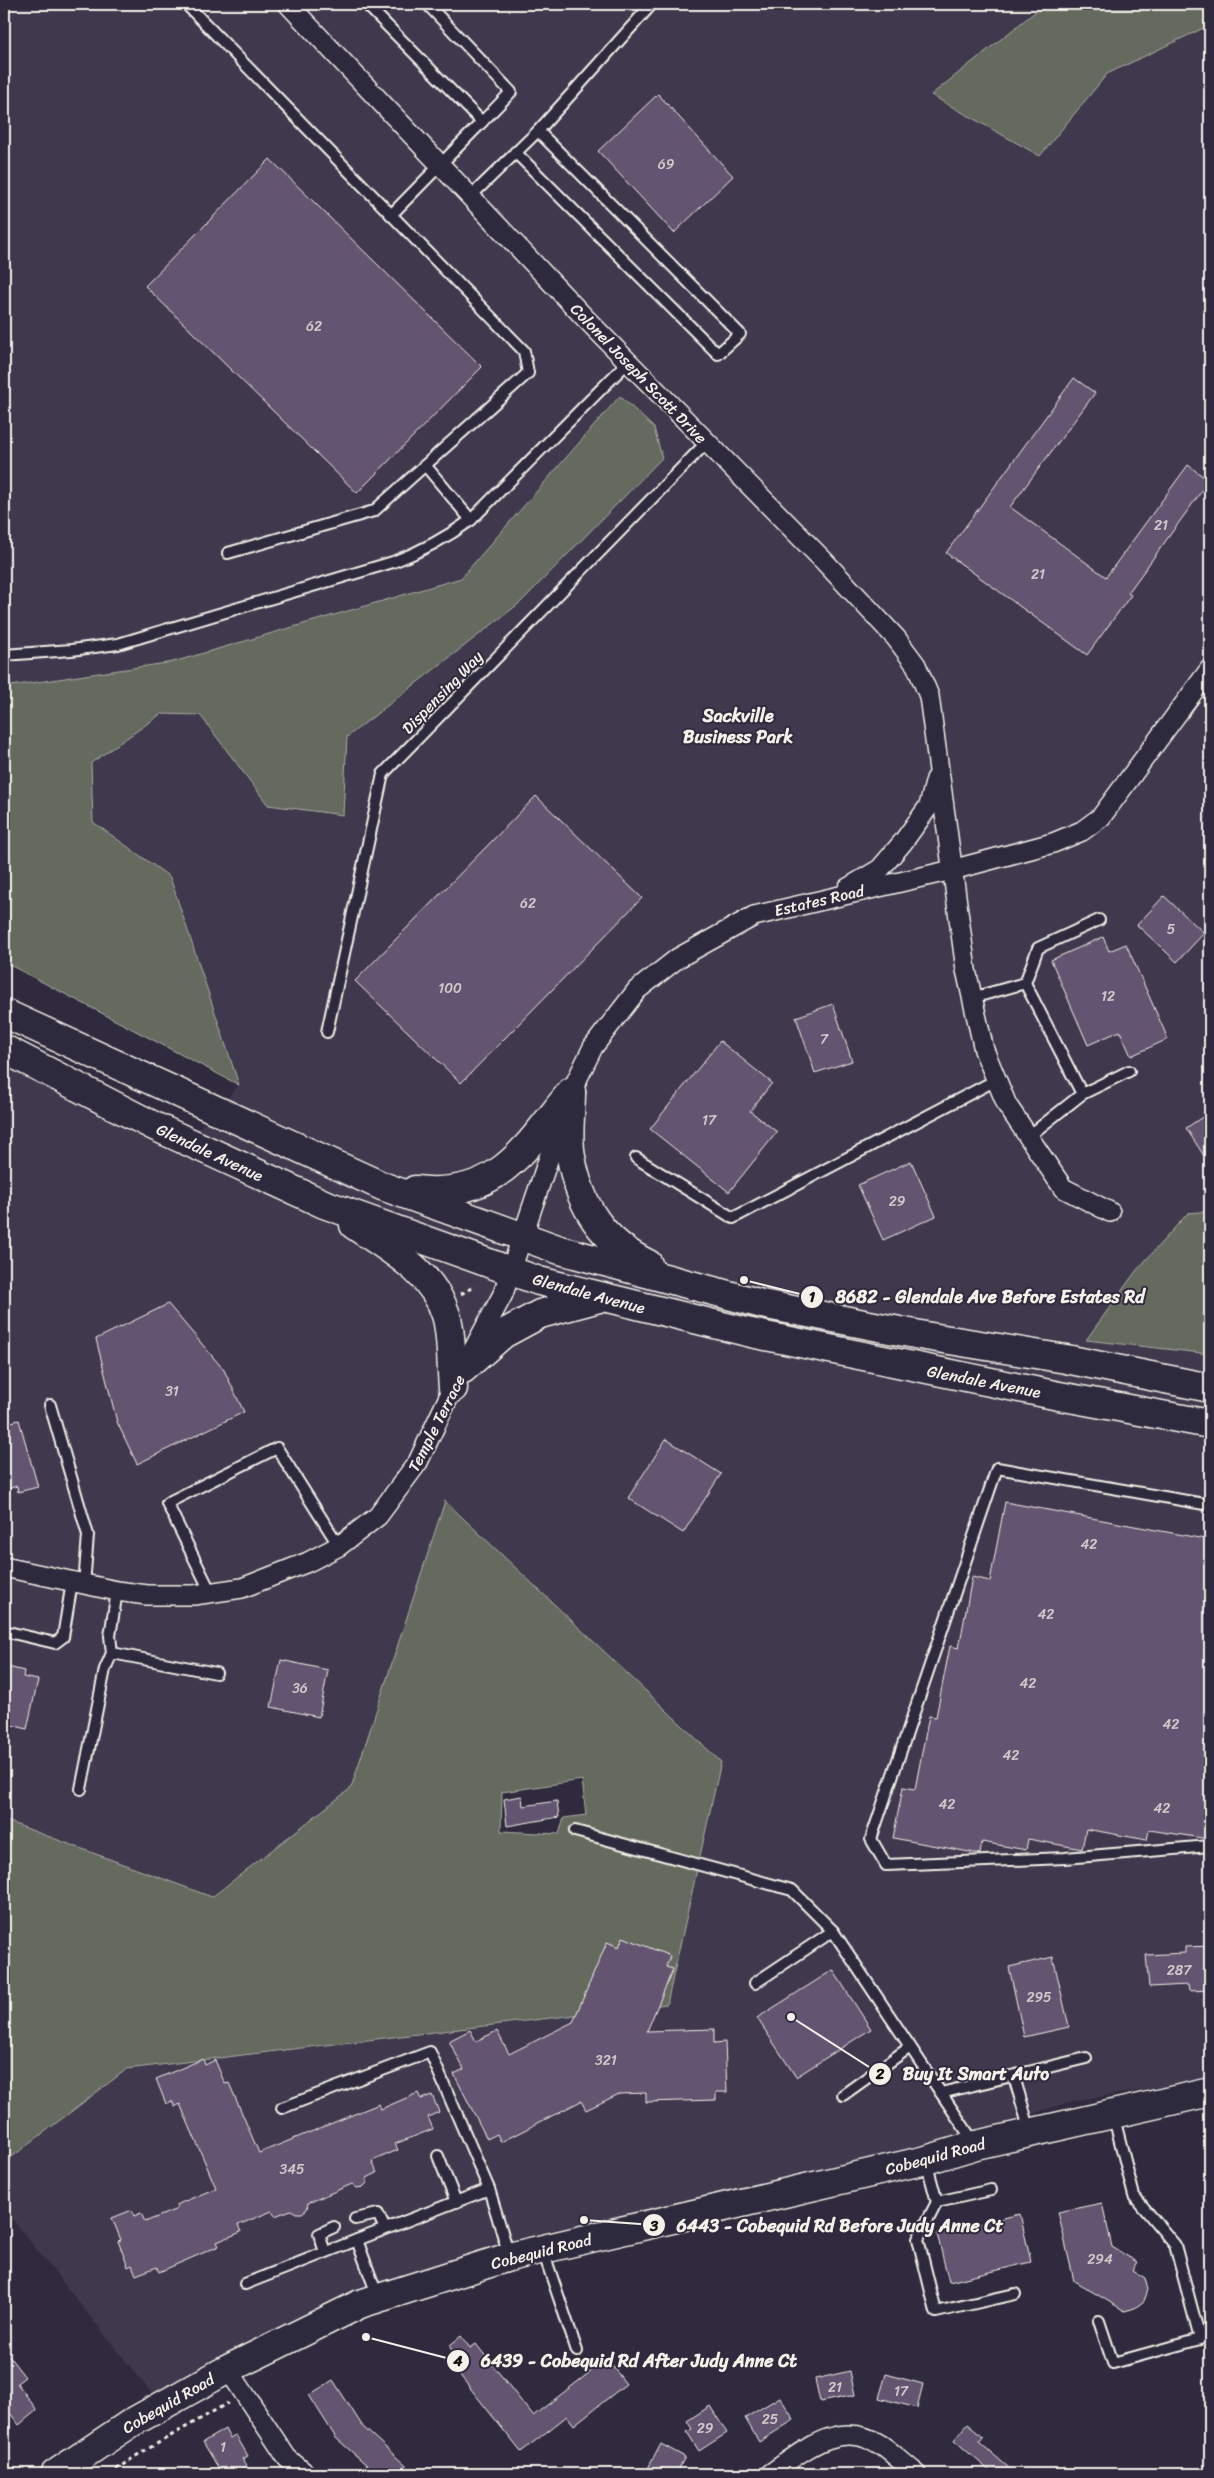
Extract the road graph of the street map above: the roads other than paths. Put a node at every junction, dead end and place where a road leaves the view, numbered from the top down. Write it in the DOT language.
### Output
graph roads {
  1 [pos="186,4"];
  2 [pos="366,4"];
  3 [pos="428,4"];
  4 [pos="652,4"];
  5 [pos="290,5"];
  6 [pos="482,122"];
  7 [pos="538,131"];
  8 [pos="515,152"];
  9 [pos="440,166"];
  10 [pos="470,197"];
  11 [pos="392,215"];
  12 [pos="628,362"];
  13 [pos="707,442"];
  14 [pos="425,465"];
  15 [pos="471,520"];
  16 [pos="228,553"];
  17 [pos="4,655"];
  18 [pos="1210,669"];
  19 [pos="938,768"];
  20 [pos="952,870"];
  21 [pos="832,897"];
  22 [pos="1099,920"];
  23 [pos="1025,983"];
  24 [pos="972,998"];
  25 [pos="4,1013"];
  26 [pos="327,1032"];
  27 [pos="4,1049"];
  28 [pos="1129,1071"];
  29 [pos="996,1080"];
  30 [pos="571,1092"];
  31 [pos="1082,1094"];
  32 [pos="1029,1136"];
  33 [pos="636,1158"];
  34 [pos="382,1186"];
  35 [pos="324,1204"];
  36 [pos="1110,1212"];
  37 [pos="524,1236"];
  38 [pos="512,1272"];
  39 [pos="684,1282"];
  40 [pos="600,1298"];
  41 [pos="458,1379"];
  42 [pos="1210,1388"];
  43 [pos="50,1405"];
  44 [pos="1210,1424"];
  45 [pos="1210,1505"];
  46 [pos="339,1546"];
  47 [pos="4,1567"];
  48 [pos="78,1583"];
  49 [pos="117,1591"];
  50 [pos="211,1592"];
  51 [pos="4,1631"];
  52 [pos="112,1653"];
  53 [pos="216,1673"];
  54 [pos="81,1789"];
  55 [pos="575,1831"];
  56 [pos="1210,1846"];
  57 [pos="833,1931"];
  58 [pos="755,1983"];
  59 [pos="910,2047"];
  60 [pos="1086,2058"];
  61 [pos="1014,2077"];
  62 [pos="1210,2092"];
  63 [pos="941,2093"];
  64 [pos="843,2095"];
  65 [pos="282,2108"];
  66 [pos="1113,2114"];
  67 [pos="1030,2132"];
  68 [pos="976,2145"];
  69 [pos="438,2156"];
  70 [pos="926,2160"];
  71 [pos="489,2189"];
  72 [pos="992,2190"];
  73 [pos="456,2202"];
  74 [pos="937,2202"];
  75 [pos="355,2219"];
  76 [pos="334,2227"];
  77 [pos="385,2229"];
  78 [pos="357,2240"];
  79 [pos="542,2250"];
  80 [pos="325,2252"];
  81 [pos="509,2257"];
  82 [pos="245,2284"];
  83 [pos="1015,2294"];
  84 [pos="378,2298"];
  85 [pos="1099,2320"];
  86 [pos="577,2351"];
  87 [pos="228,2369"];
  88 [pos="55,2474"];
  89 [pos="306,2474"];
  90 [pos="770,2474"];
  91 [pos="917,2474"];
  1 -- 11 [label="lane"];
  2 -- 6 [label="lane"];
  3 -- 6 [label="lane"];
  4 -- 7 [label="lane"];
  5 -- 9 [label="street, Colonel Joseph Scott Drive"];
  6 -- 9 [label="lane"];
  7 -- 8 [label="lane"];
  7 -- 8 [label="lane"];
  8 -- 10 [label="lane"];
  9 -- 10 [label="street, Colonel Joseph Scott Drive"];
  9 -- 11 [label="lane"];
  10 -- 12 [label="street, Colonel Joseph Scott Drive"];
  11 -- 14 [label="lane"];
  12 -- 13 [label="street, Colonel Joseph Scott Drive"];
  12 -- 15 [label="lane"];
  13 -- 19 [label="street, Colonel Joseph Scott Drive"];
  13 -- 26 [label="lane, Dispensing Way"];
  14 -- 15 [label="lane"];
  14 -- 16 [label="lane"];
  15 -- 17 [label="lane"];
  18 -- 20 [label="street, Estates Road"];
  19 -- 20 [label="street, Colonel Joseph Scott Drive"];
  19 -- 21 [label="street, Colonel Joseph Scott Drive"];
  20 -- 21 [label="street, Estates Road"];
  20 -- 24 [label="street, Colonel Joseph Scott Drive"];
  21 -- 30 [label="street, Estates Road"];
  22 -- 23 [label="lane"];
  23 -- 24 [label="lane"];
  23 -- 31 [label="lane"];
  24 -- 29 [label="street, Colonel Joseph Scott Drive"];
  25 -- 34 [label="main road, Glendale Avenue"];
  27 -- 35 [label="main road, Glendale Avenue"];
  28 -- 31 [label="lane"];
  29 -- 32 [label="street, Colonel Joseph Scott Drive"];
  29 -- 33 [label="lane"];
  30 -- 34 [label="main road"];
  30 -- 37 [label="street, Estates Road"];
  30 -- 39 [label="main road"];
  31 -- 32 [label="lane"];
  32 -- 36 [label="street, Colonel Joseph Scott Drive"];
  34 -- 37 [label="main road, Glendale Avenue"];
  35 -- 38 [label="main road, Glendale Avenue"];
  35 -- 41 [label="main road"];
  37 -- 38 [label="street, Temple Terrace"];
  37 -- 39 [label="main road, Glendale Avenue"];
  38 -- 40 [label="main road, Glendale Avenue"];
  38 -- 41 [label="street, Temple Terrace"];
  39 -- 42 [label="main road, Glendale Avenue"];
  40 -- 41 [label="main road"];
  40 -- 44 [label="main road, Glendale Avenue"];
  41 -- 46 [label="street, Temple Terrace"];
  43 -- 48 [label="lane"];
  45 -- 56 [label="lane"];
  46 -- 50 [label="street, Temple Terrace"];
  46 -- 50 [label="lane"];
  47 -- 48 [label="street, Temple Terrace"];
  48 -- 49 [label="street, Temple Terrace"];
  48 -- 51 [label="lane"];
  49 -- 50 [label="street, Temple Terrace"];
  49 -- 52 [label="lane"];
  52 -- 53 [label="lane"];
  52 -- 54 [label="lane"];
  55 -- 57 [label="lane"];
  57 -- 58 [label="lane"];
  57 -- 59 [label="lane"];
  59 -- 63 [label="lane"];
  59 -- 64 [label="lane"];
  60 -- 61 [label="lane"];
  61 -- 63 [label="lane"];
  61 -- 67 [label="lane"];
  62 -- 66 [label="main road, Cobequid Road"];
  63 -- 68 [label="lane"];
  65 -- 71 [label="lane"];
  66 -- 67 [label="main road, Cobequid Road"];
  66 -- 85 [label="lane"];
  67 -- 68 [label="main road, Cobequid Road"];
  68 -- 70 [label="main road, Cobequid Road"];
  69 -- 73 [label="lane"];
  70 -- 74 [label="lane"];
  70 -- 79 [label="main road, Cobequid Road"];
  71 -- 73 [label="lane"];
  71 -- 81 [label="lane"];
  72 -- 74 [label="lane"];
  73 -- 77 [label="lane"];
  74 -- 83 [label="lane"];
  75 -- 77 [label="lane"];
  76 -- 80 [label="lane"];
  77 -- 78 [label="lane"];
  78 -- 80 [label="lane"];
  78 -- 84 [label="lane"];
  79 -- 81 [label="main road, Cobequid Road"];
  79 -- 86 [label="lane"];
  80 -- 82 [label="lane"];
  81 -- 84 [label="main road, Cobequid Road"];
  84 -- 87 [label="main road, Cobequid Road"];
  87 -- 88 [label="main road, Cobequid Road"];
  87 -- 89 [label="street"];
  90 -- 91 [label="street"];
}
